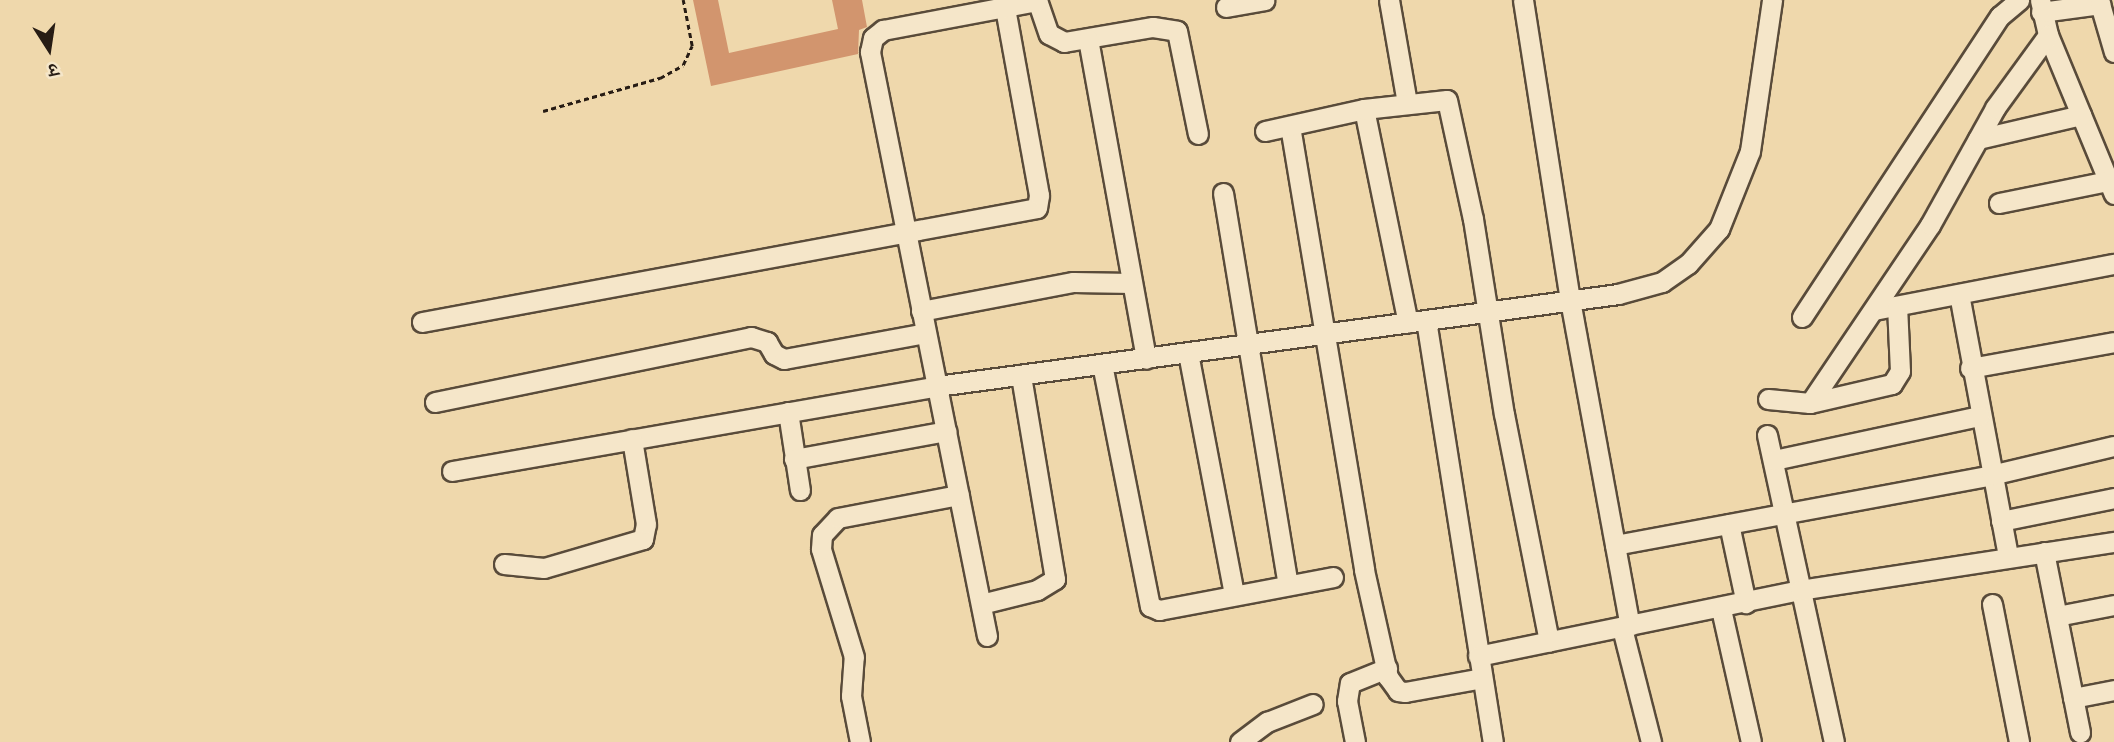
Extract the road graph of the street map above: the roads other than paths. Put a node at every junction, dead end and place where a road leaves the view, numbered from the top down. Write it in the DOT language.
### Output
graph roads {
  1 [pos="1037,0"];
  2 [pos="1264,0"];
  3 [pos="1389,0"];
  4 [pos="1523,0"];
  5 [pos="1772,0"];
  6 [pos="2019,0"];
  7 [pos="2040,6"];
  8 [pos="1005,7"];
  9 [pos="1226,7"];
  10 [pos="2048,35"];
  11 [pos="1088,38"];
  12 [pos="2114,52"];
  13 [pos="1408,103"];
  14 [pos="1364,109"];
  15 [pos="2081,115"];
  16 [pos="1290,125"];
  17 [pos="1265,131"];
  18 [pos="1198,134"];
  19 [pos="1978,139"];
  20 [pos="2111,188"];
  21 [pos="1223,193"];
  22 [pos="1999,203"];
  23 [pos="905,233"];
  24 [pos="2114,264"];
  25 [pos="1132,283"];
  26 [pos="1959,294"];
  27 [pos="1570,300"];
  28 [pos="1897,306"];
  29 [pos="1874,310"];
  30 [pos="922,311"];
  31 [pos="1488,311"];
  32 [pos="1802,317"];
  33 [pos="1417,321"];
  34 [pos="422,322"];
  35 [pos="926,332"];
  36 [pos="1324,334"];
  37 [pos="2114,342"];
  38 [pos="1248,345"];
  39 [pos="1188,353"];
  40 [pos="1146,359"];
  41 [pos="1102,364"];
  42 [pos="1970,368"];
  43 [pos="1021,375"];
  44 [pos="937,386"];
  45 [pos="1768,399"];
  46 [pos="435,402"];
  47 [pos="1810,403"];
  48 [pos="788,412"];
  49 [pos="1979,416"];
  50 [pos="946,431"];
  51 [pos="1767,435"];
  52 [pos="632,439"];
  53 [pos="2114,446"];
  54 [pos="794,459"];
  55 [pos="1774,460"];
  56 [pos="452,471"];
  57 [pos="1991,475"];
  58 [pos="800,490"];
  59 [pos="959,495"];
  60 [pos="2114,498"];
  61 [pos="1784,513"];
  62 [pos="2001,521"];
  63 [pos="1729,524"];
  64 [pos="2114,542"];
  65 [pos="1615,545"];
  66 [pos="2044,552"];
  67 [pos="2008,557"];
  68 [pos="504,564"];
  69 [pos="1333,577"];
  70 [pos="1289,585"];
  71 [pos="1800,590"];
  72 [pos="1234,595"];
  73 [pos="1746,603"];
  74 [pos="981,604"];
  75 [pos="1992,604"];
  76 [pos="2114,605"];
  77 [pos="1721,608"];
  78 [pos="2057,616"];
  79 [pos="1626,627"];
  80 [pos="988,636"];
  81 [pos="1549,642"];
  82 [pos="1478,656"];
  83 [pos="1387,668"];
  84 [pos="1482,678"];
  85 [pos="2114,690"];
  86 [pos="2073,698"];
  87 [pos="1312,704"];
  88 [pos="2080,732"];
  89 [pos="860,742"];
  90 [pos="1240,742"];
  91 [pos="1356,742"];
  92 [pos="1493,742"];
  93 [pos="1651,742"];
  94 [pos="1751,742"];
  95 [pos="1834,742"];
  96 [pos="2019,742"];
  1 -- 8 [label="street"];
  1 -- 11 [label="street"];
  2 -- 9 [label="street"];
  3 -- 13 [label="street"];
  4 -- 27 [label="street"];
  5 -- 27 [label="street"];
  6 -- 32 [label="street"];
  7 -- 10 [label="street"];
  7 -- 12 [label="street"];
  8 -- 23 [label="street"];
  8 -- 23 [label="street"];
  10 -- 15 [label="street"];
  10 -- 19 [label="street"];
  11 -- 18 [label="street"];
  11 -- 25 [label="street"];
  13 -- 14 [label="street"];
  13 -- 31 [label="street"];
  14 -- 16 [label="street"];
  14 -- 33 [label="street"];
  15 -- 19 [label="street"];
  15 -- 20 [label="street"];
  16 -- 17 [label="street"];
  16 -- 36 [label="street"];
  19 -- 29 [label="street"];
  20 -- 22 [label="street"];
  21 -- 38 [label="street"];
  23 -- 30 [label="street"];
  23 -- 34 [label="street"];
  24 -- 26 [label="street"];
  25 -- 30 [label="street"];
  25 -- 40 [label="street"];
  26 -- 28 [label="street"];
  26 -- 42 [label="street"];
  27 -- 31 [label="street"];
  27 -- 65 [label="street"];
  28 -- 29 [label="street"];
  28 -- 47 [label="street"];
  29 -- 47 [label="street"];
  30 -- 35 [label="street"];
  31 -- 33 [label="street"];
  31 -- 81 [label="street"];
  33 -- 36 [label="street"];
  33 -- 82 [label="street"];
  35 -- 44 [label="street"];
  35 -- 46 [label="street"];
  36 -- 38 [label="street"];
  36 -- 83 [label="street"];
  37 -- 42 [label="street"];
  38 -- 39 [label="street"];
  38 -- 70 [label="street"];
  39 -- 40 [label="street"];
  39 -- 72 [label="street"];
  40 -- 41 [label="street"];
  41 -- 43 [label="street"];
  41 -- 72 [label="street"];
  42 -- 49 [label="street"];
  43 -- 44 [label="street"];
  43 -- 74 [label="street"];
  44 -- 48 [label="street"];
  44 -- 50 [label="street"];
  45 -- 47 [label="street"];
  48 -- 52 [label="street"];
  48 -- 54 [label="street"];
  49 -- 55 [label="street"];
  49 -- 57 [label="street"];
  50 -- 54 [label="street"];
  50 -- 59 [label="street"];
  51 -- 55 [label="street"];
  52 -- 56 [label="street"];
  52 -- 68 [label="street"];
  53 -- 57 [label="street"];
  54 -- 58 [label="street"];
  55 -- 61 [label="street"];
  57 -- 61 [label="street"];
  57 -- 62 [label="street"];
  59 -- 74 [label="street"];
  59 -- 89 [label="street"];
  60 -- 62 [label="street"];
  61 -- 63 [label="street"];
  61 -- 71 [label="street"];
  62 -- 67 [label="street"];
  63 -- 65 [label="street"];
  63 -- 73 [label="street"];
  64 -- 66 [label="street"];
  65 -- 79 [label="street"];
  66 -- 67 [label="street"];
  66 -- 78 [label="street"];
  67 -- 71 [label="street"];
  69 -- 70 [label="street"];
  70 -- 72 [label="street"];
  71 -- 73 [label="street"];
  71 -- 95 [label="street"];
  73 -- 77 [label="street"];
  74 -- 80 [label="street"];
  75 -- 96 [label="street"];
  76 -- 78 [label="street"];
  77 -- 79 [label="street"];
  77 -- 94 [label="street"];
  78 -- 86 [label="street"];
  79 -- 81 [label="street"];
  79 -- 93 [label="street"];
  81 -- 82 [label="street"];
  82 -- 84 [label="street"];
  83 -- 84 [label="street"];
  83 -- 91 [label="street"];
  84 -- 92 [label="street"];
  85 -- 86 [label="street"];
  86 -- 88 [label="street"];
  87 -- 90 [label="street"];
}
